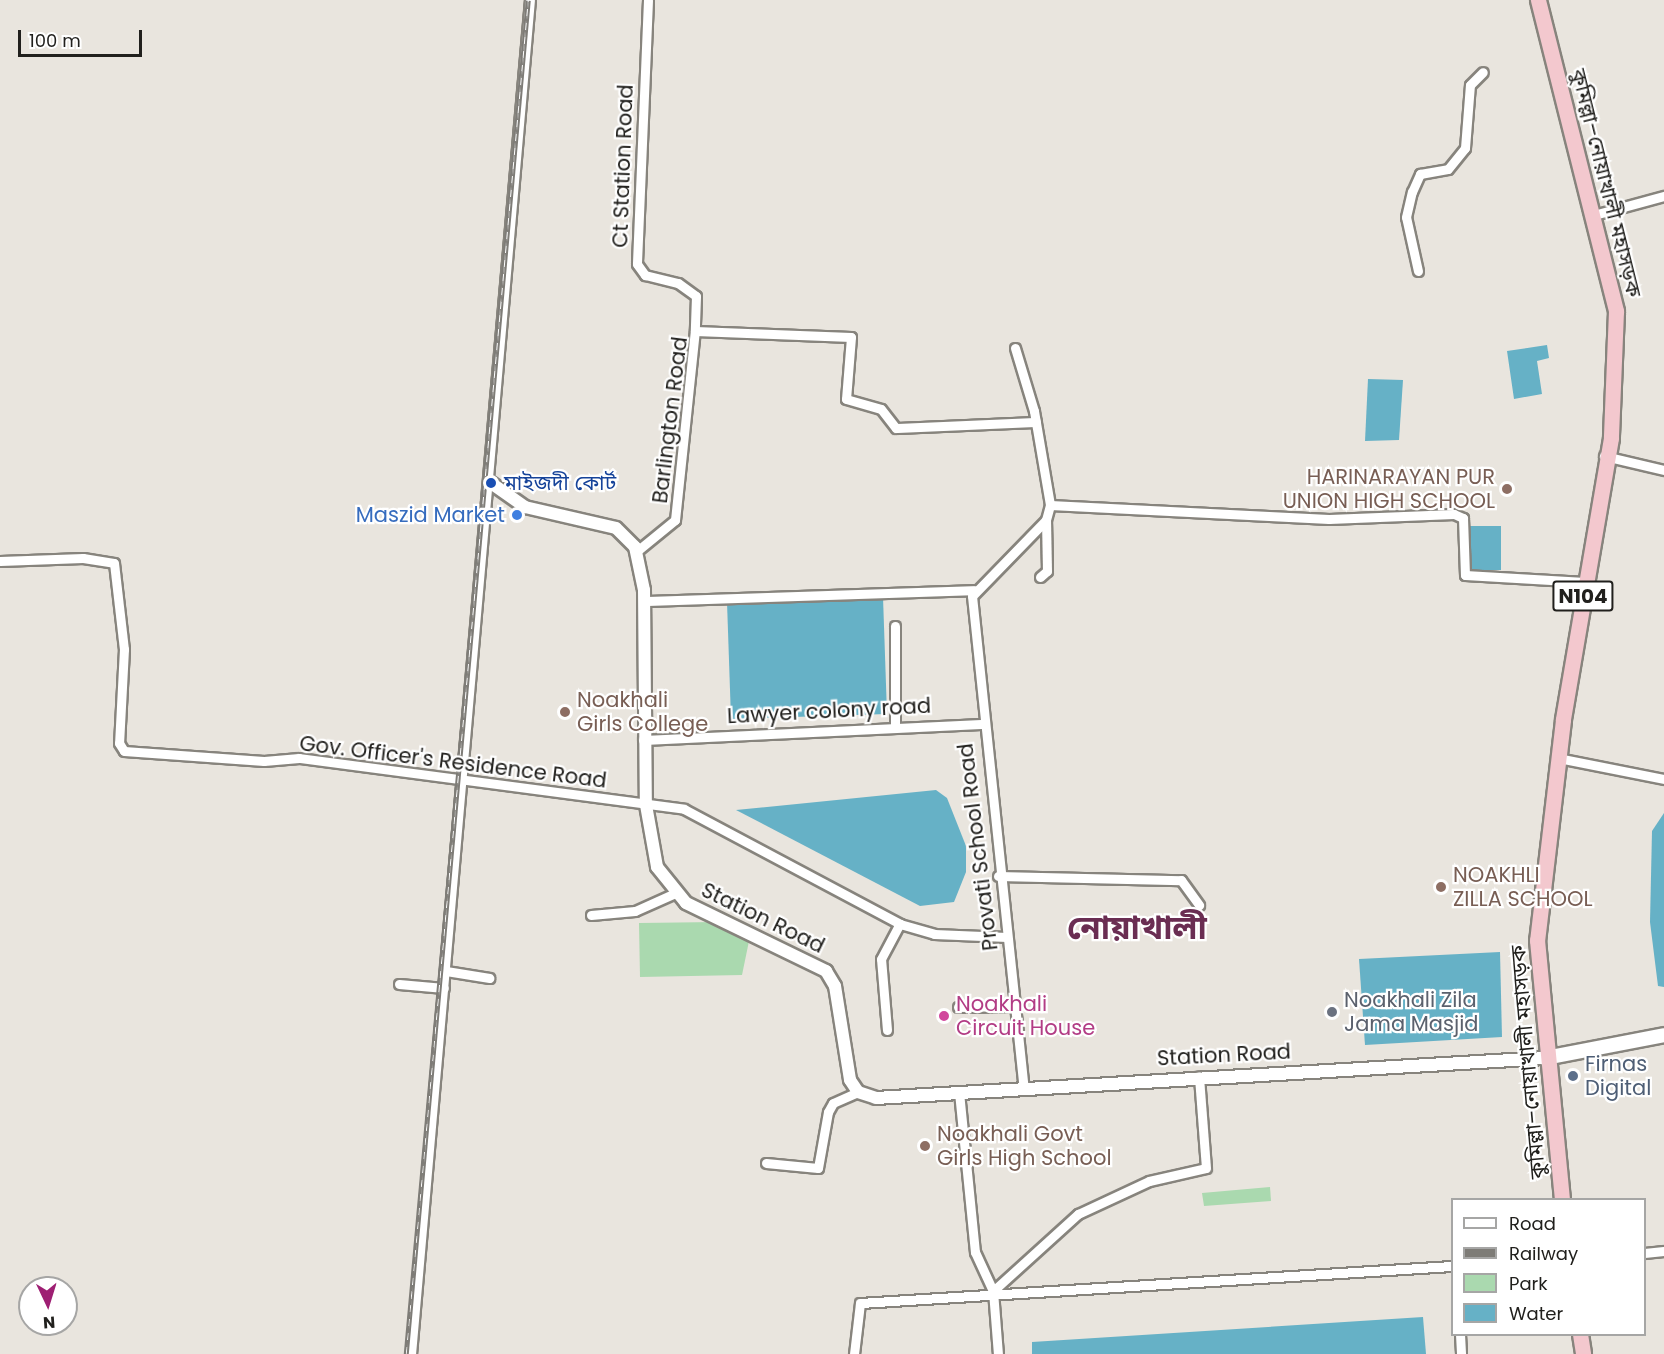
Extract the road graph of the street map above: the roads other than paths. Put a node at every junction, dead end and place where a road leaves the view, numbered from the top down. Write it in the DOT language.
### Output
graph roads {
  1 [pos="530,0"];
  2 [pos="648,0"];
  3 [pos="1538,0"];
  4 [pos="1483,72"];
  5 [pos="1664,196"];
  6 [pos="1594,215"];
  7 [pos="1418,271"];
  8 [pos="695,331"];
  9 [pos="1015,348"];
  10 [pos="1036,422"];
  11 [pos="1604,456"];
  12 [pos="1664,470"];
  13 [pos="491,483"];
  14 [pos="1055,507"];
  15 [pos="1046,520"];
  16 [pos="637,551"];
  17 [pos="0,561"];
  18 [pos="1040,577"];
  19 [pos="1585,582"];
  20 [pos="974,590"];
  21 [pos="644,601"];
  22 [pos="895,626"];
  23 [pos="896,724"];
  24 [pos="982,724"];
  25 [pos="643,740"];
  26 [pos="1558,758"];
  27 [pos="1664,779"];
  28 [pos="464,782"];
  29 [pos="646,805"];
  30 [pos="998,876"];
  31 [pos="674,894"];
  32 [pos="1199,905"];
  33 [pos="591,915"];
  34 [pos="900,924"];
  35 [pos="1006,937"];
  36 [pos="446,971"];
  37 [pos="489,978"];
  38 [pos="399,984"];
  39 [pos="444,988"];
  40 [pos="1014,1006"];
  41 [pos="958,1007"];
  42 [pos="887,1030"];
  43 [pos="1664,1035"];
  44 [pos="1545,1058"];
  45 [pos="1199,1076"];
  46 [pos="1024,1087"];
  47 [pos="858,1092"];
  48 [pos="959,1092"];
  49 [pos="766,1163"];
  50 [pos="1562,1198"];
  51 [pos="1664,1251"];
  52 [pos="1646,1253"];
  53 [pos="1451,1266"];
  54 [pos="993,1291"];
  55 [pos="1460,1336"];
  56 [pos="1580,1336"];
  57 [pos="411,1354"];
  58 [pos="854,1354"];
  59 [pos="998,1354"];
  60 [pos="1461,1354"];
  61 [pos="1583,1354"];
  1 -- 13 [label="street"];
  2 -- 8 [label="street, Ct Station Road"];
  3 -- 6 [label="highway, কুমিল্লা–নোয়াখালী মহাসড়ক / N104"];
  4 -- 7 [label="street"];
  5 -- 6 [label="street"];
  6 -- 11 [label="highway, কুমিল্লা–নোয়াখালী মহাসড়ক / N104"];
  8 -- 10 [label="street, Barlington Road"];
  8 -- 16 [label="street, Barlington Road"];
  9 -- 10 [label="street"];
  10 -- 14 [label="street"];
  11 -- 12 [label="street"];
  11 -- 19 [label="highway, কুমিল্লা–নোয়াখালী মহাসড়ক / N104"];
  13 -- 16 [label="street"];
  13 -- 28 [label="street"];
  14 -- 15 [label="street"];
  14 -- 19 [label="street"];
  15 -- 18 [label="street"];
  15 -- 20 [label="street"];
  16 -- 21 [label="street, Station Road"];
  17 -- 28 [label="street, Gov. Officer's Residence Road"];
  19 -- 26 [label="highway, কুমিল্লা–নোয়াখালী মহাসড়ক / N104"];
  20 -- 21 [label="street"];
  20 -- 24 [label="street, Provati School Road"];
  21 -- 25 [label="street, Station Road"];
  22 -- 23 [label="street"];
  23 -- 24 [label="street, Lawyer colony road"];
  23 -- 25 [label="street, Lawyer colony road"];
  24 -- 30 [label="street, Provati School Road"];
  25 -- 29 [label="street, Station Road"];
  26 -- 27 [label="street"];
  26 -- 44 [label="highway, কুমিল্লা–নোয়াখালী মহাসড়ক / N104"];
  28 -- 29 [label="street, Gov. Officer's Residence Road"];
  28 -- 36 [label="street"];
  29 -- 31 [label="street, Station Road"];
  29 -- 34 [label="street, Gov. Officer's Residence Road"];
  30 -- 32 [label="street"];
  30 -- 35 [label="street, Provati School Road"];
  31 -- 33 [label="street"];
  31 -- 47 [label="street, Station Road"];
  34 -- 35 [label="street, Gov. Officer's Residence Road"];
  34 -- 42 [label="street"];
  35 -- 40 [label="street, Provati School Road"];
  36 -- 37 [label="street"];
  36 -- 39 [label="street"];
  38 -- 39 [label="street"];
  39 -- 57 [label="street"];
  40 -- 41 [label="street"];
  40 -- 46 [label="street, Provati School Road"];
  43 -- 44 [label="main road"];
  44 -- 45 [label="street, Station Road"];
  44 -- 50 [label="highway, কুমিল্লা–নোয়াখালী মহাসড়ক / N104"];
  45 -- 46 [label="street, Station Road"];
  45 -- 54 [label="street"];
  46 -- 48 [label="street, Station Road"];
  47 -- 48 [label="street, Station Road"];
  47 -- 49 [label="street"];
  48 -- 54 [label="street"];
  51 -- 52 [label="street"];
  53 -- 54 [label="street"];
  54 -- 58 [label="street"];
  54 -- 59 [label="street"];
  55 -- 60 [label="street"];
  56 -- 61 [label="highway"];
}
